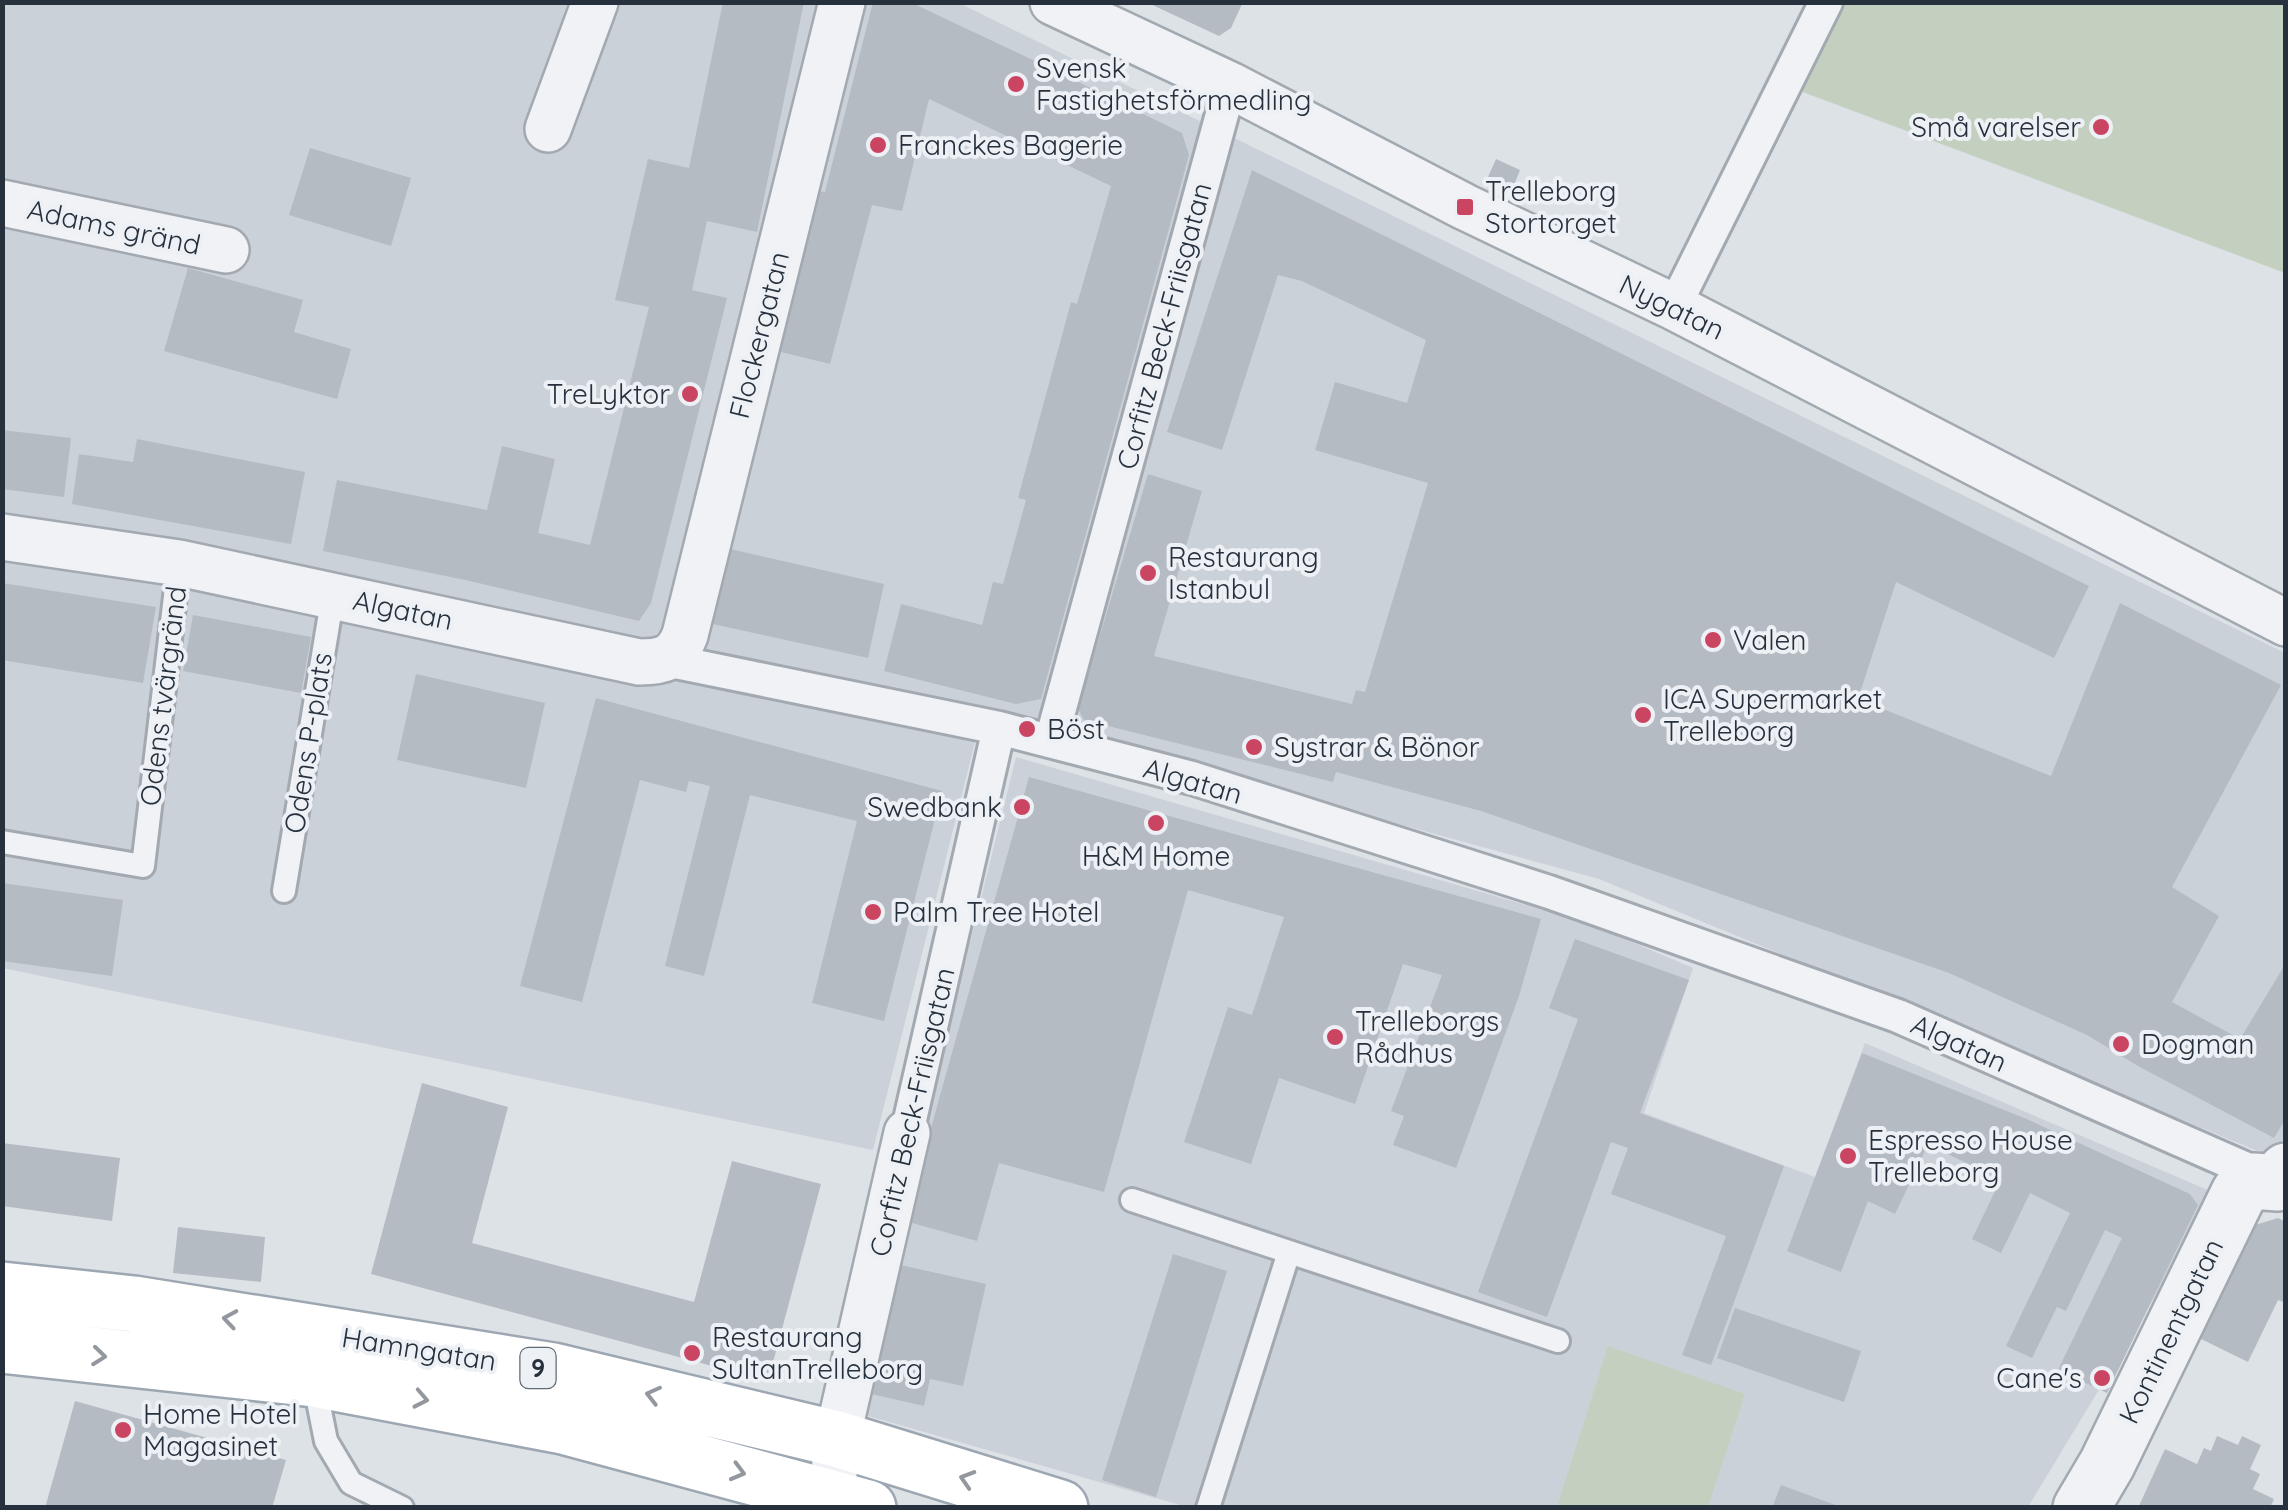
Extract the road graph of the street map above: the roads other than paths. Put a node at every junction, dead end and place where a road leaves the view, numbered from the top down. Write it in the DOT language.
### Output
graph roads {
  1 [pos="595,2"];
  2 [pos="842,2"];
  3 [pos="1053,2"];
  4 [pos="1826,2"];
  5 [pos="1230,85"];
  6 [pos="548,129"];
  7 [pos="2,203"];
  8 [pos="226,250"];
  9 [pos="1674,307"];
  10 [pos="2,536"];
  11 [pos="180,562"];
  12 [pos="333,595"];
  13 [pos="2286,623"];
  14 [pos="666,660"];
  15 [pos="1000,728"];
  16 [pos="1050,742"];
  17 [pos="2,842"];
  18 [pos="284,891"];
  19 [pos="907,1133"];
  20 [pos="2283,1180"];
  21 [pos="1132,1200"];
  22 [pos="1289,1252"];
  23 [pos="2,1290"];
  24 [pos="1558,1341"];
  25 [pos="2,1345"];
  26 [pos="313,1356"];
  27 [pos="838,1439"];
  28 [pos="844,1504"];
  29 [pos="402,1508"];
  30 [pos="1060,1508"];
  31 [pos="1208,1508"];
  32 [pos="2081,1508"];
  1 -- 6 [label="street"];
  2 -- 14 [label="street, Flockergatan"];
  3 -- 5 [label="street, Nygatan"];
  4 -- 9 [label="street"];
  5 -- 9 [label="street, Nygatan"];
  5 -- 16 [label="street, Corfitz Beck-Friisgatan"];
  7 -- 8 [label="street, Adams gränd"];
  9 -- 13 [label="street, Nygatan"];
  10 -- 11 [label="street, Algatan"];
  11 -- 12 [label="street, Algatan"];
  11 -- 17 [label="lane, Odens tvärgränd"];
  12 -- 14 [label="street, Algatan"];
  12 -- 18 [label="lane, Odens P-plats"];
  14 -- 15 [label="street, Algatan"];
  15 -- 16 [label="street, Algatan"];
  15 -- 19 [label="street, Corfitz Beck-Friisgatan"];
  16 -- 20 [label="street, Algatan"];
  19 -- 27 [label="street, Corfitz Beck-Friisgatan"];
  20 -- 32 [label="street, Kontinentgatan"];
  21 -- 22 [label="lane"];
  22 -- 24 [label="lane"];
  22 -- 31 [label="lane"];
  26 -- 23 [label="main road, Hamngatan / 9, one-way"];
  25 -- 26 [label="main road, Hamngatan / 9, one-way"];
  27 -- 26 [label="main road, Hamngatan / 9, one-way"];
  26 -- 28 [label="main road, Hamngatan / 9, one-way"];
  26 -- 29 [label="lane"];
  27 -- 28 [label="street, Corfitz Beck-Friisgatan"];
  30 -- 27 [label="main road, Hamngatan / 9, one-way"];
}
